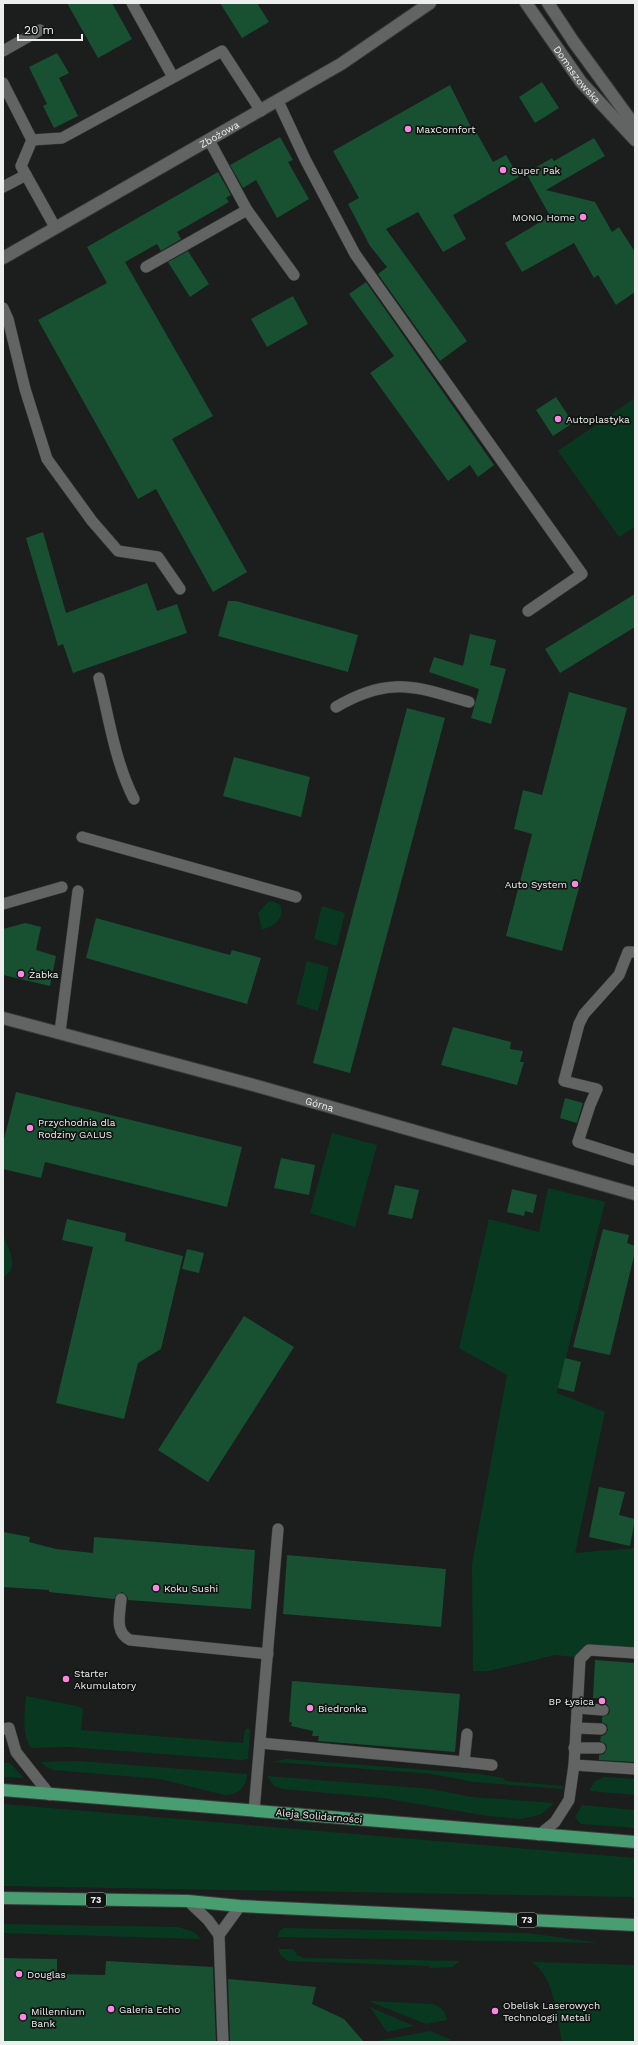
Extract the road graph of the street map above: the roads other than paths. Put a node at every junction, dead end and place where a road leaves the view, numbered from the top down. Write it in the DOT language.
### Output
graph roads {
  1 [pos="132,3"];
  2 [pos="430,3"];
  3 [pos="526,3"];
  4 [pos="548,3"];
  5 [pos="40,30"];
  6 [pos="3,51"];
  7 [pos="173,77"];
  8 [pos="3,83"];
  9 [pos="278,101"];
  10 [pos="261,110"];
  11 [pos="635,126"];
  12 [pos="32,140"];
  13 [pos="209,140"];
  14 [pos="635,140"];
  15 [pos="26,175"];
  16 [pos="3,187"];
  17 [pos="247,210"];
  18 [pos="55,227"];
  19 [pos="3,258"];
  20 [pos="146,267"];
  21 [pos="294,275"];
  22 [pos="3,308"];
  23 [pos="180,589"];
  24 [pos="528,611"];
  25 [pos="99,678"];
  26 [pos="469,702"];
  27 [pos="336,707"];
  28 [pos="134,799"];
  29 [pos="82,837"];
  30 [pos="62,887"];
  31 [pos="78,891"];
  32 [pos="296,897"];
  33 [pos="3,904"];
  34 [pos="635,952"];
  35 [pos="3,1018"];
  36 [pos="60,1032"];
  37 [pos="635,1160"];
  38 [pos="635,1194"];
  39 [pos="278,1529"];
  40 [pos="121,1600"];
  41 [pos="635,1653"];
  42 [pos="268,1654"];
  43 [pos="577,1708"];
  44 [pos="603,1710"];
  45 [pos="6,1728"];
  46 [pos="576,1728"];
  47 [pos="601,1729"];
  48 [pos="467,1734"];
  49 [pos="260,1743"];
  50 [pos="574,1748"];
  51 [pos="600,1748"];
  52 [pos="464,1762"];
  53 [pos="492,1765"];
  54 [pos="574,1765"];
  55 [pos="635,1769"];
  56 [pos="3,1790"];
  57 [pos="50,1795"];
  58 [pos="254,1811"];
  59 [pos="539,1834"];
  60 [pos="635,1842"];
  61 [pos="3,1898"];
  62 [pos="188,1901"];
  63 [pos="240,1906"];
  64 [pos="635,1926"];
  65 [pos="219,1935"];
  66 [pos="223,2042"];
  1 -- 7 [label="lane"];
  2 -- 9 [label="street, Zbożowa"];
  3 -- 14 [label="street, Domaszowska"];
  4 -- 11 [label="street, Domaszowska"];
  5 -- 6 [label="lane"];
  7 -- 10 [label="lane"];
  7 -- 12 [label="lane"];
  8 -- 12 [label="lane"];
  9 -- 10 [label="street, Zbożowa"];
  9 -- 24 [label="lane"];
  10 -- 13 [label="street, Zbożowa"];
  12 -- 15 [label="lane"];
  13 -- 17 [label="lane"];
  13 -- 18 [label="street, Zbożowa"];
  15 -- 16 [label="lane"];
  15 -- 18 [label="lane"];
  17 -- 20 [label="lane"];
  17 -- 21 [label="lane"];
  18 -- 19 [label="street, Zbożowa"];
  22 -- 23 [label="lane"];
  25 -- 28 [label="lane"];
  26 -- 27 [label="lane"];
  29 -- 32 [label="lane"];
  30 -- 33 [label="lane"];
  31 -- 36 [label="lane"];
  34 -- 37 [label="lane"];
  35 -- 36 [label="street, Górna"];
  36 -- 38 [label="street, Górna"];
  39 -- 42 [label="lane"];
  40 -- 42 [label="lane"];
  41 -- 43 [label="lane"];
  42 -- 49 [label="lane"];
  43 -- 44 [label="lane"];
  43 -- 46 [label="lane"];
  45 -- 57 [label="lane"];
  46 -- 47 [label="lane"];
  46 -- 50 [label="lane"];
  48 -- 52 [label="lane"];
  49 -- 52 [label="lane"];
  49 -- 58 [label="lane"];
  50 -- 51 [label="lane"];
  50 -- 54 [label="lane"];
  52 -- 53 [label="lane"];
  54 -- 55 [label="lane"];
  54 -- 59 [label="lane"];
  56 -- 57 [label="main road, Aleja Solidarności"];
  57 -- 58 [label="main road, Aleja Solidarności"];
  58 -- 59 [label="main road, Aleja Solidarności"];
  59 -- 60 [label="main road, Aleja Solidarności"];
  61 -- 62 [label="main road, 73"];
  62 -- 63 [label="main road, 73"];
  62 -- 65 [label="lane"];
  63 -- 64 [label="main road, 73"];
  63 -- 65 [label="lane"];
  65 -- 66 [label="lane"];
}
